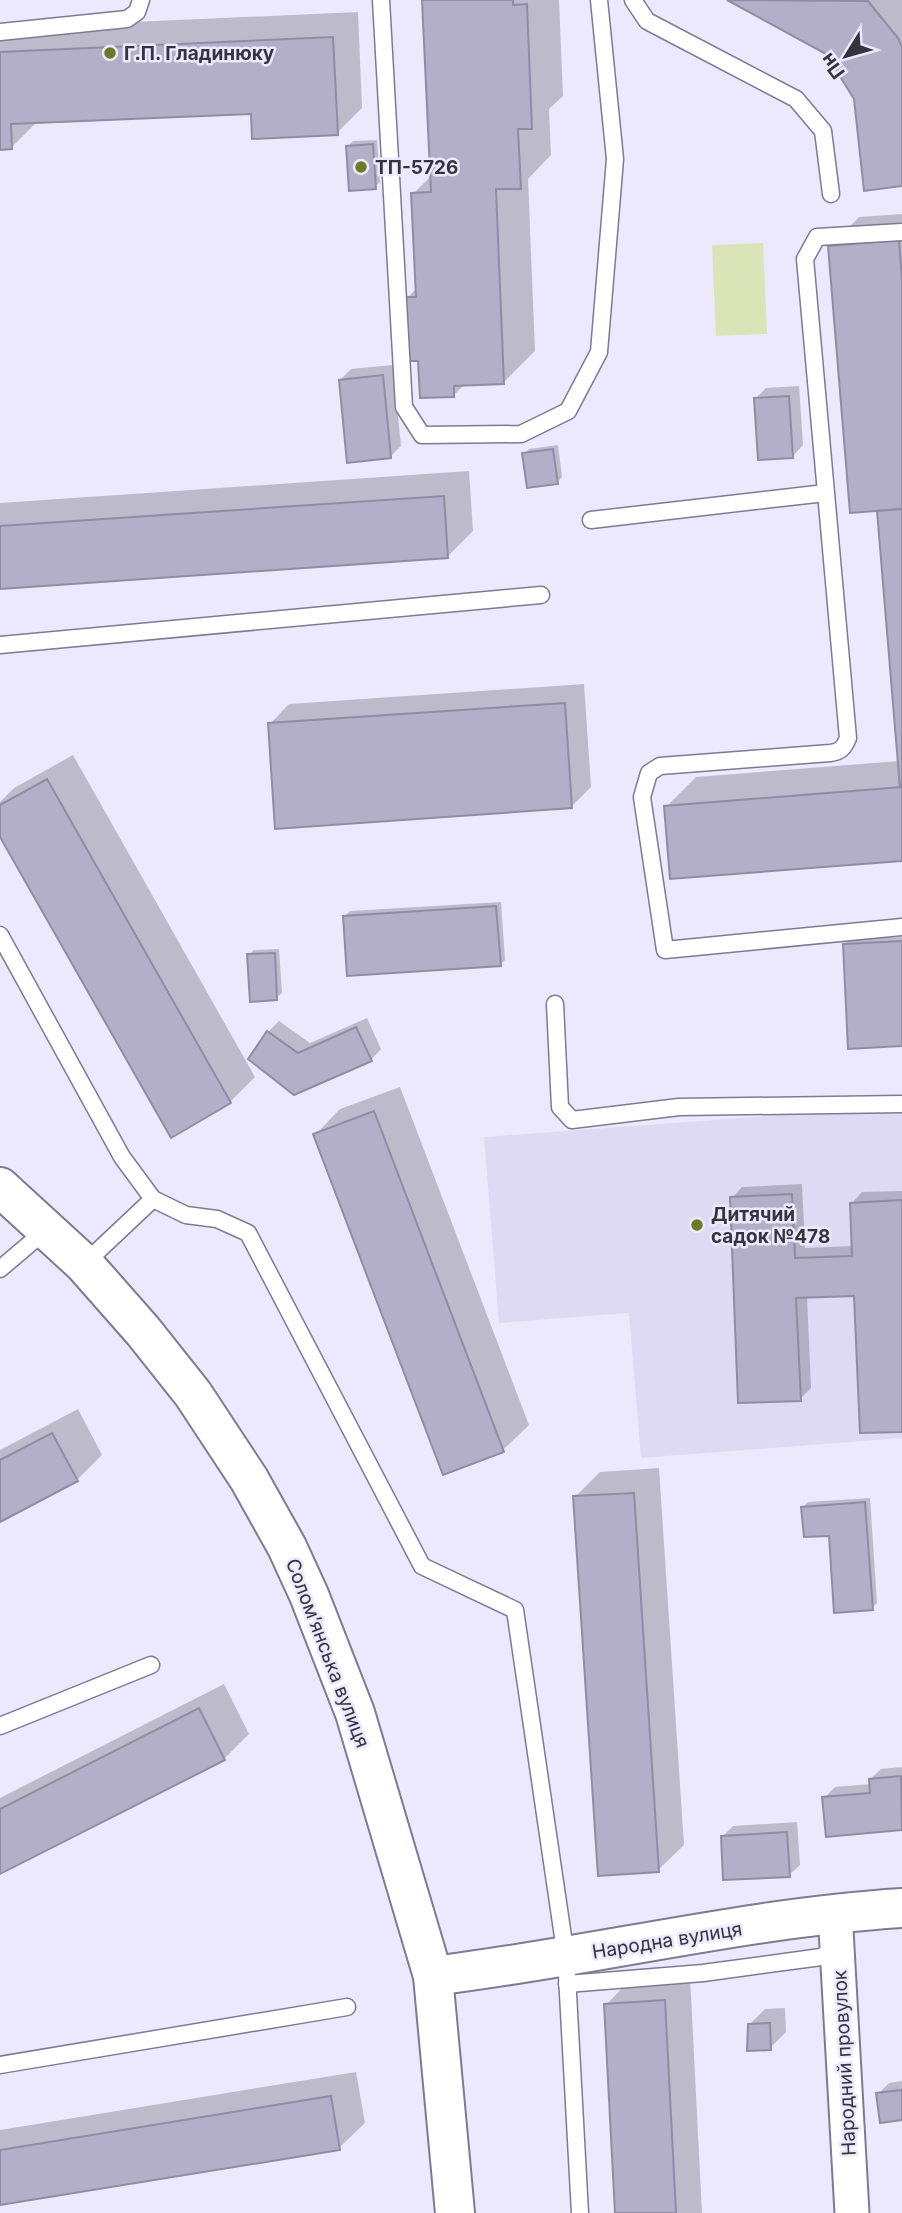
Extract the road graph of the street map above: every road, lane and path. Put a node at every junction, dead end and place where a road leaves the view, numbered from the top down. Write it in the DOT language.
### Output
graph roads {
  1 [pos="141,0"];
  2 [pos="382,0"];
  3 [pos="599,0"];
  4 [pos="633,0"];
  5 [pos="0,32"];
  6 [pos="831,194"];
  7 [pos="902,232"];
  8 [pos="825,494"];
  9 [pos="590,520"];
  10 [pos="541,595"];
  11 [pos="0,645"];
  12 [pos="902,927"];
  13 [pos="0,935"];
  14 [pos="555,1004"];
  15 [pos="902,1104"];
  16 [pos="0,1186"];
  17 [pos="153,1199"];
  18 [pos="46,1230"];
  19 [pos="83,1264"];
  20 [pos="0,1269"];
  21 [pos="151,1665"];
  22 [pos="0,1726"];
  23 [pos="902,1908"];
  24 [pos="836,1930"];
  25 [pos="567,1970"];
  26 [pos="433,1976"];
  27 [pos="348,2007"];
  28 [pos="0,2065"];
  29 [pos="455,2213"];
  30 [pos="580,2213"];
  31 [pos="852,2213"];
  1 -- 5 [label="lane"];
  2 -- 3 [label="lane"];
  4 -- 6 [label="lane"];
  7 -- 8 [label="lane"];
  8 -- 9 [label="lane"];
  8 -- 12 [label="lane"];
  10 -- 11 [label="lane"];
  13 -- 17 [label="lane"];
  14 -- 15 [label="lane"];
  16 -- 18 [label="main road, Соломʼянська вулиця"];
  17 -- 19 [label="lane"];
  17 -- 25 [label="lane"];
  18 -- 19 [label="main road, Соломʼянська вулиця"];
  18 -- 20 [label="lane"];
  19 -- 26 [label="main road, Соломʼянська вулиця"];
  21 -- 22 [label="lane"];
  23 -- 24 [label="main road, Народна вулиця"];
  24 -- 25 [label="main road, Народна вулиця"];
  24 -- 31 [label="street, Народний провулок"];
  25 -- 26 [label="main road, Народна вулиця"];
  25 -- 30 [label="lane"];
  26 -- 29 [label="main road, Соломʼянська вулиця"];
  27 -- 28 [label="lane"];
}
